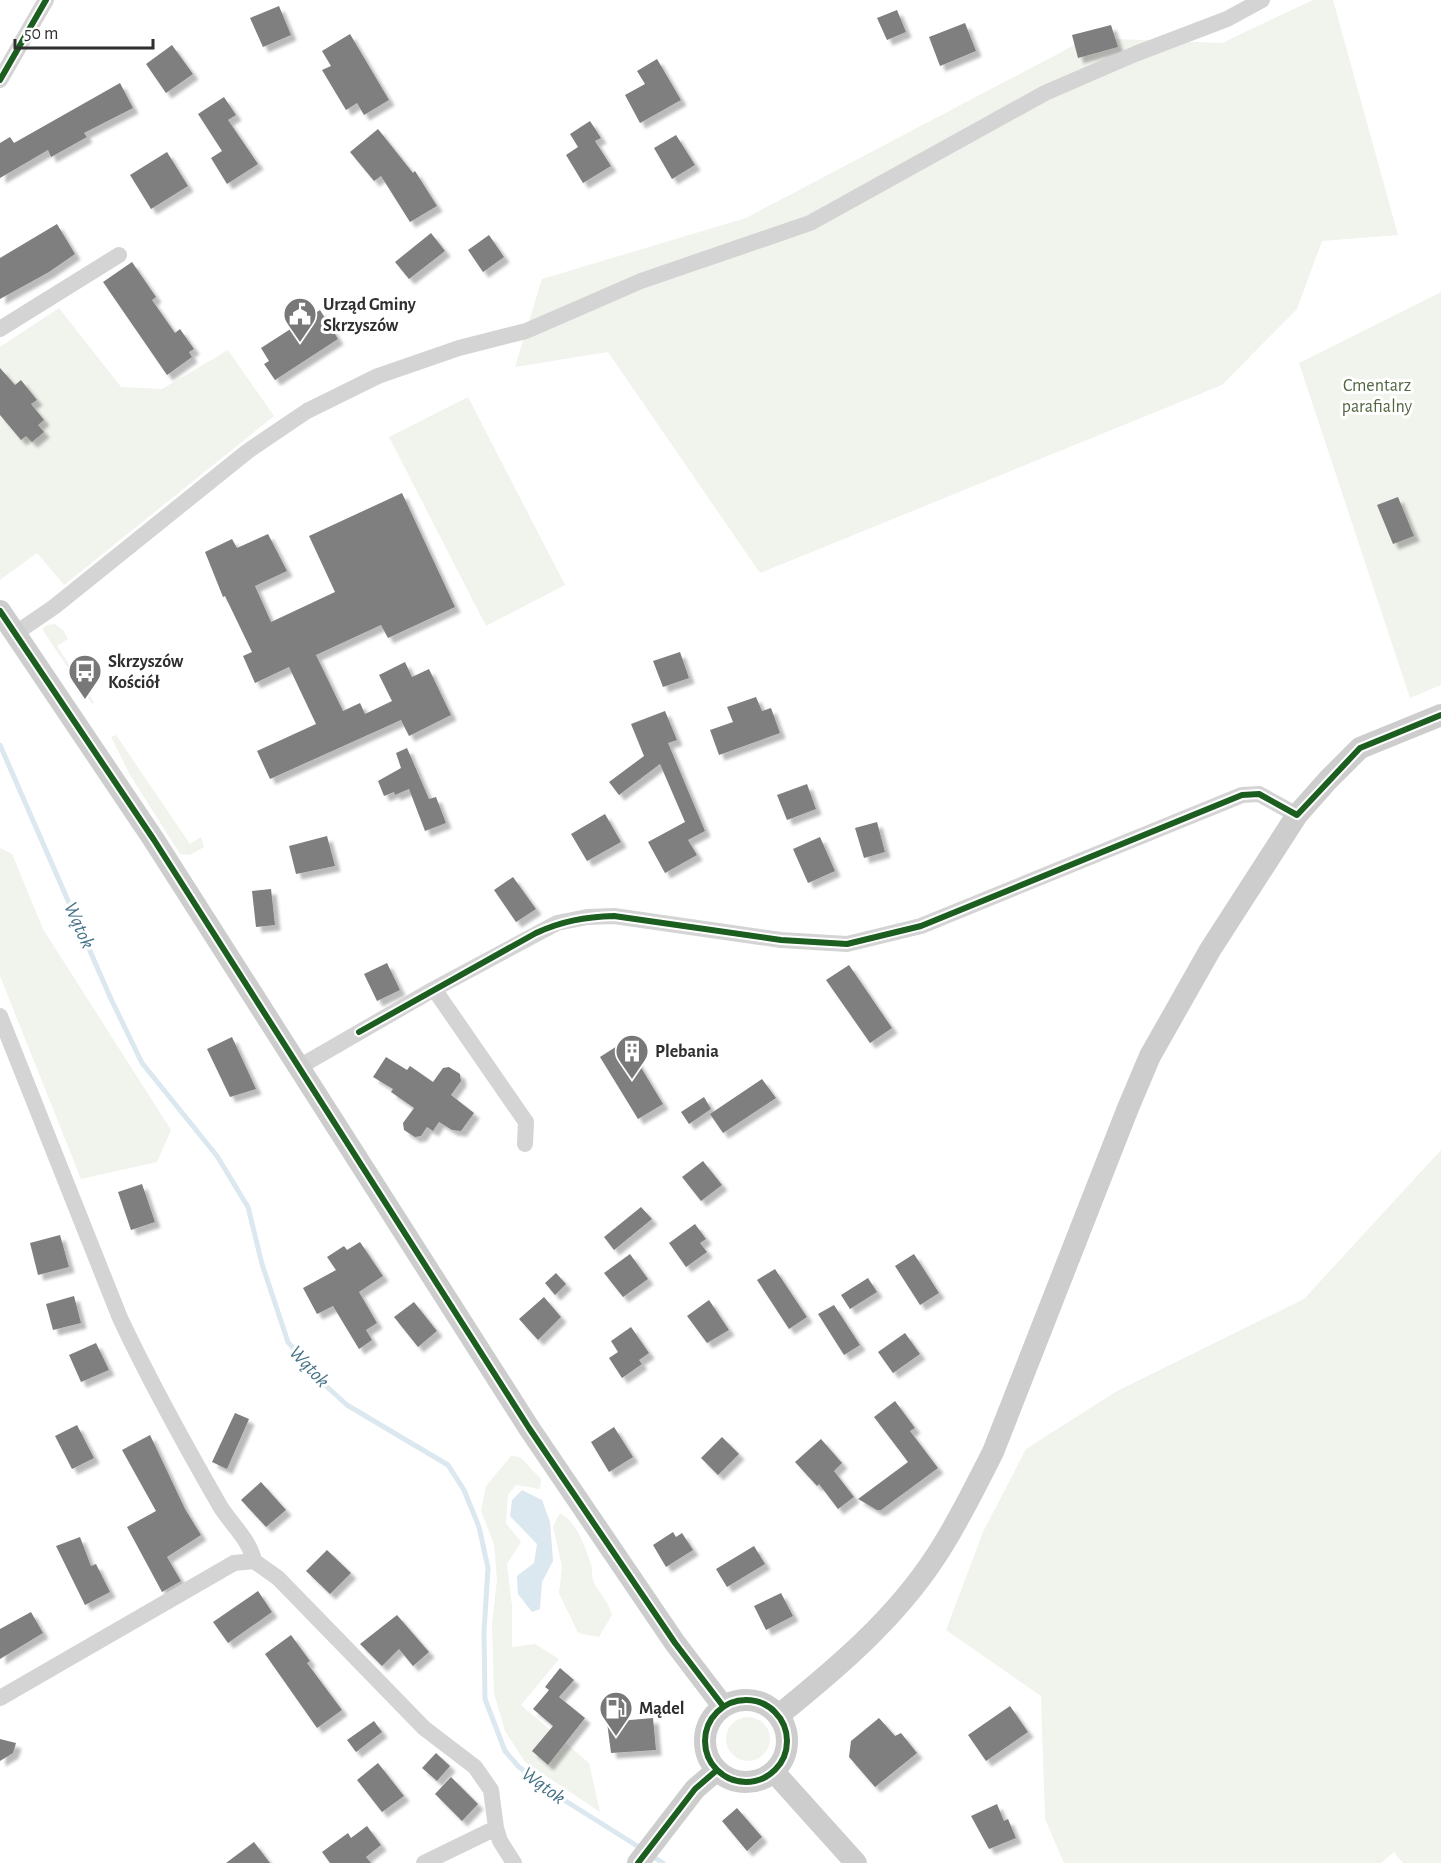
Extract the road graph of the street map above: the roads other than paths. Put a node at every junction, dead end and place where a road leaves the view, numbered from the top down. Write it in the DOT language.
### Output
graph roads {
  1 [pos="46,0"];
  2 [pos="1262,0"];
  3 [pos="0,80"];
  4 [pos="119,255"];
  5 [pos="0,330"];
  6 [pos="0,611"];
  7 [pos="16,633"];
  8 [pos="1441,715"];
  9 [pos="1297,815"];
  10 [pos="434,989"];
  11 [pos="0,1016"];
  12 [pos="299,1067"];
  13 [pos="525,1144"];
  14 [pos="254,1561"];
  15 [pos="0,1698"];
  16 [pos="723,1706"];
  17 [pos="779,1715"];
  18 [pos="717,1770"];
  19 [pos="774,1772"];
  20 [pos="496,1828"];
  21 [pos="424,1863"];
  22 [pos="514,1863"];
  23 [pos="638,1863"];
  24 [pos="856,1863"];
  1 -- 3 [label="street"];
  2 -- 7 [label="street"];
  4 -- 5 [label="street"];
  6 -- 7 [label="street"];
  7 -- 12 [label="street"];
  8 -- 9 [label="street"];
  9 -- 10 [label="street"];
  9 -- 17 [label="street"];
  10 -- 12 [label="street"];
  10 -- 13 [label="street"];
  11 -- 14 [label="street"];
  12 -- 16 [label="street"];
  14 -- 15 [label="street"];
  14 -- 20 [label="street"];
  16 -- 17 [label="street"];
  16 -- 18 [label="street"];
  17 -- 19 [label="street"];
  18 -- 19 [label="street"];
  18 -- 23 [label="street"];
  19 -- 24 [label="street"];
  20 -- 21 [label="street"];
  20 -- 22 [label="street"];
}
